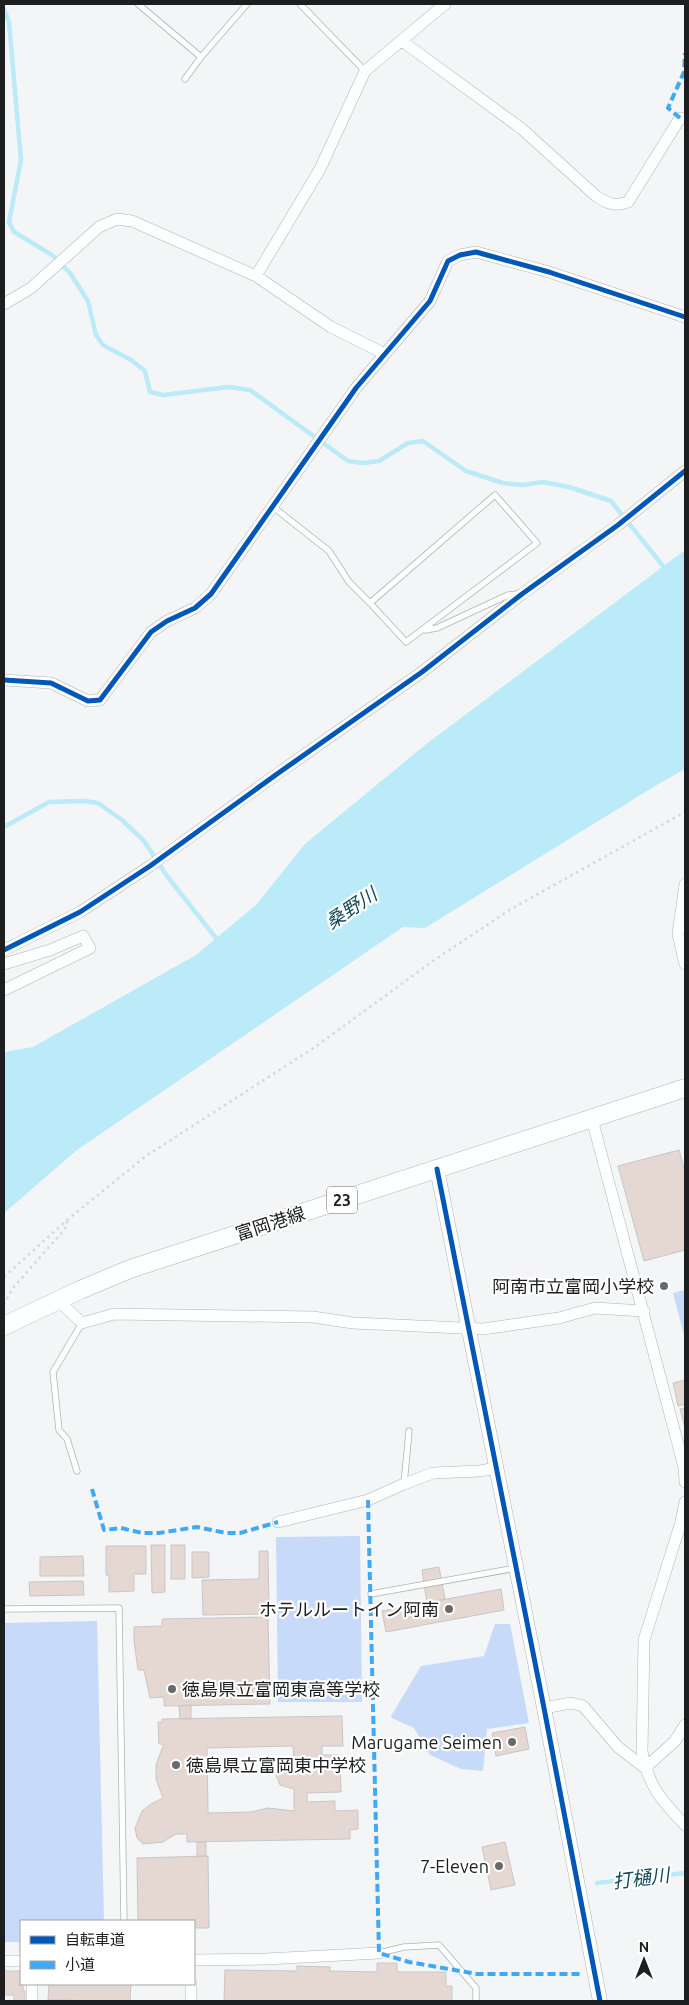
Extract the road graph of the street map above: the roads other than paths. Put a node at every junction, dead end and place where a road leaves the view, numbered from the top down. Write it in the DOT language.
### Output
graph roads {
  1 [pos="138,4"];
  2 [pos="245,4"];
  3 [pos="300,4"];
  4 [pos="445,4"];
  5 [pos="402,41"];
  6 [pos="201,57"];
  7 [pos="365,71"];
  8 [pos="185,79"];
  9 [pos="685,118"];
  10 [pos="256,276"];
  11 [pos="4,304"];
  12 [pos="685,317"];
  13 [pos="385,354"];
  14 [pos="685,470"];
  15 [pos="272,506"];
  16 [pos="522,594"];
  17 [pos="370,603"];
  18 [pos="423,630"];
  19 [pos="4,680"];
  20 [pos="685,884"];
  21 [pos="4,950"];
  22 [pos="4,964"];
  23 [pos="685,964"];
  24 [pos="4,990"];
  25 [pos="685,1088"];
  26 [pos="592,1119"];
  27 [pos="437,1169"];
  28 [pos="58,1300"];
  29 [pos="644,1311"];
  30 [pos="82,1323"];
  31 [pos="4,1326"];
  32 [pos="469,1328"];
  33 [pos="409,1430"];
  34 [pos="496,1468"];
  35 [pos="77,1471"];
  36 [pos="685,1478"];
  37 [pos="685,1482"];
  38 [pos="404,1484"];
  39 [pos="685,1502"];
  40 [pos="278,1522"];
  41 [pos="516,1568"];
  42 [pos="371,1594"];
  43 [pos="4,1609"];
  44 [pos="544,1708"];
  45 [pos="685,1725"];
  46 [pos="645,1768"];
  47 [pos="685,1825"];
  48 [pos="124,1920"];
  49 [pos="379,1953"];
  50 [pos="195,1960"];
  51 [pos="4,1961"];
  52 [pos="20,1961"];
  53 [pos="32,1985"];
  54 [pos="191,1985"];
  55 [pos="32,2001"];
  56 [pos="191,2001"];
  57 [pos="476,2001"];
  58 [pos="600,2001"];
  1 -- 6 [label="lane"];
  2 -- 6 [label="lane"];
  3 -- 7 [label="lane"];
  4 -- 5 [label="street"];
  5 -- 7 [label="street"];
  5 -- 9 [label="street"];
  6 -- 8 [label="lane"];
  7 -- 10 [label="street"];
  10 -- 11 [label="street"];
  10 -- 13 [label="street"];
  12 -- 13 [label="street"];
  13 -- 15 [label="street"];
  14 -- 16 [label="street"];
  15 -- 17 [label="lane"];
  15 -- 19 [label="street"];
  16 -- 18 [label="lane"];
  16 -- 21 [label="street"];
  17 -- 18 [label="lane"];
  17 -- 18 [label="lane"];
  20 -- 23 [label="street"];
  22 -- 24 [label="street"];
  25 -- 26 [label="main road, 富岡港線 / 23"];
  26 -- 27 [label="main road, 富岡港線 / 23"];
  26 -- 29 [label="street"];
  27 -- 28 [label="main road, 富岡港線 / 23"];
  27 -- 32 [label="street"];
  28 -- 30 [label="street"];
  28 -- 31 [label="main road, 富岡港線 / 23"];
  29 -- 32 [label="street"];
  29 -- 36 [label="street"];
  30 -- 32 [label="street"];
  30 -- 35 [label="lane"];
  32 -- 34 [label="street"];
  33 -- 38 [label="lane"];
  34 -- 38 [label="street"];
  34 -- 41 [label="street"];
  36 -- 37 [label="street"];
  38 -- 40 [label="street"];
  39 -- 46 [label="street"];
  41 -- 42 [label="lane"];
  41 -- 44 [label="street"];
  43 -- 48 [label="lane"];
  44 -- 46 [label="street"];
  44 -- 58 [label="street"];
  45 -- 46 [label="street"];
  46 -- 47 [label="street"];
  49 -- 50 [label="street"];
  49 -- 57 [label="lane"];
  51 -- 52 [label="street"];
  53 -- 55 [label="street"];
  54 -- 56 [label="street"];
}
